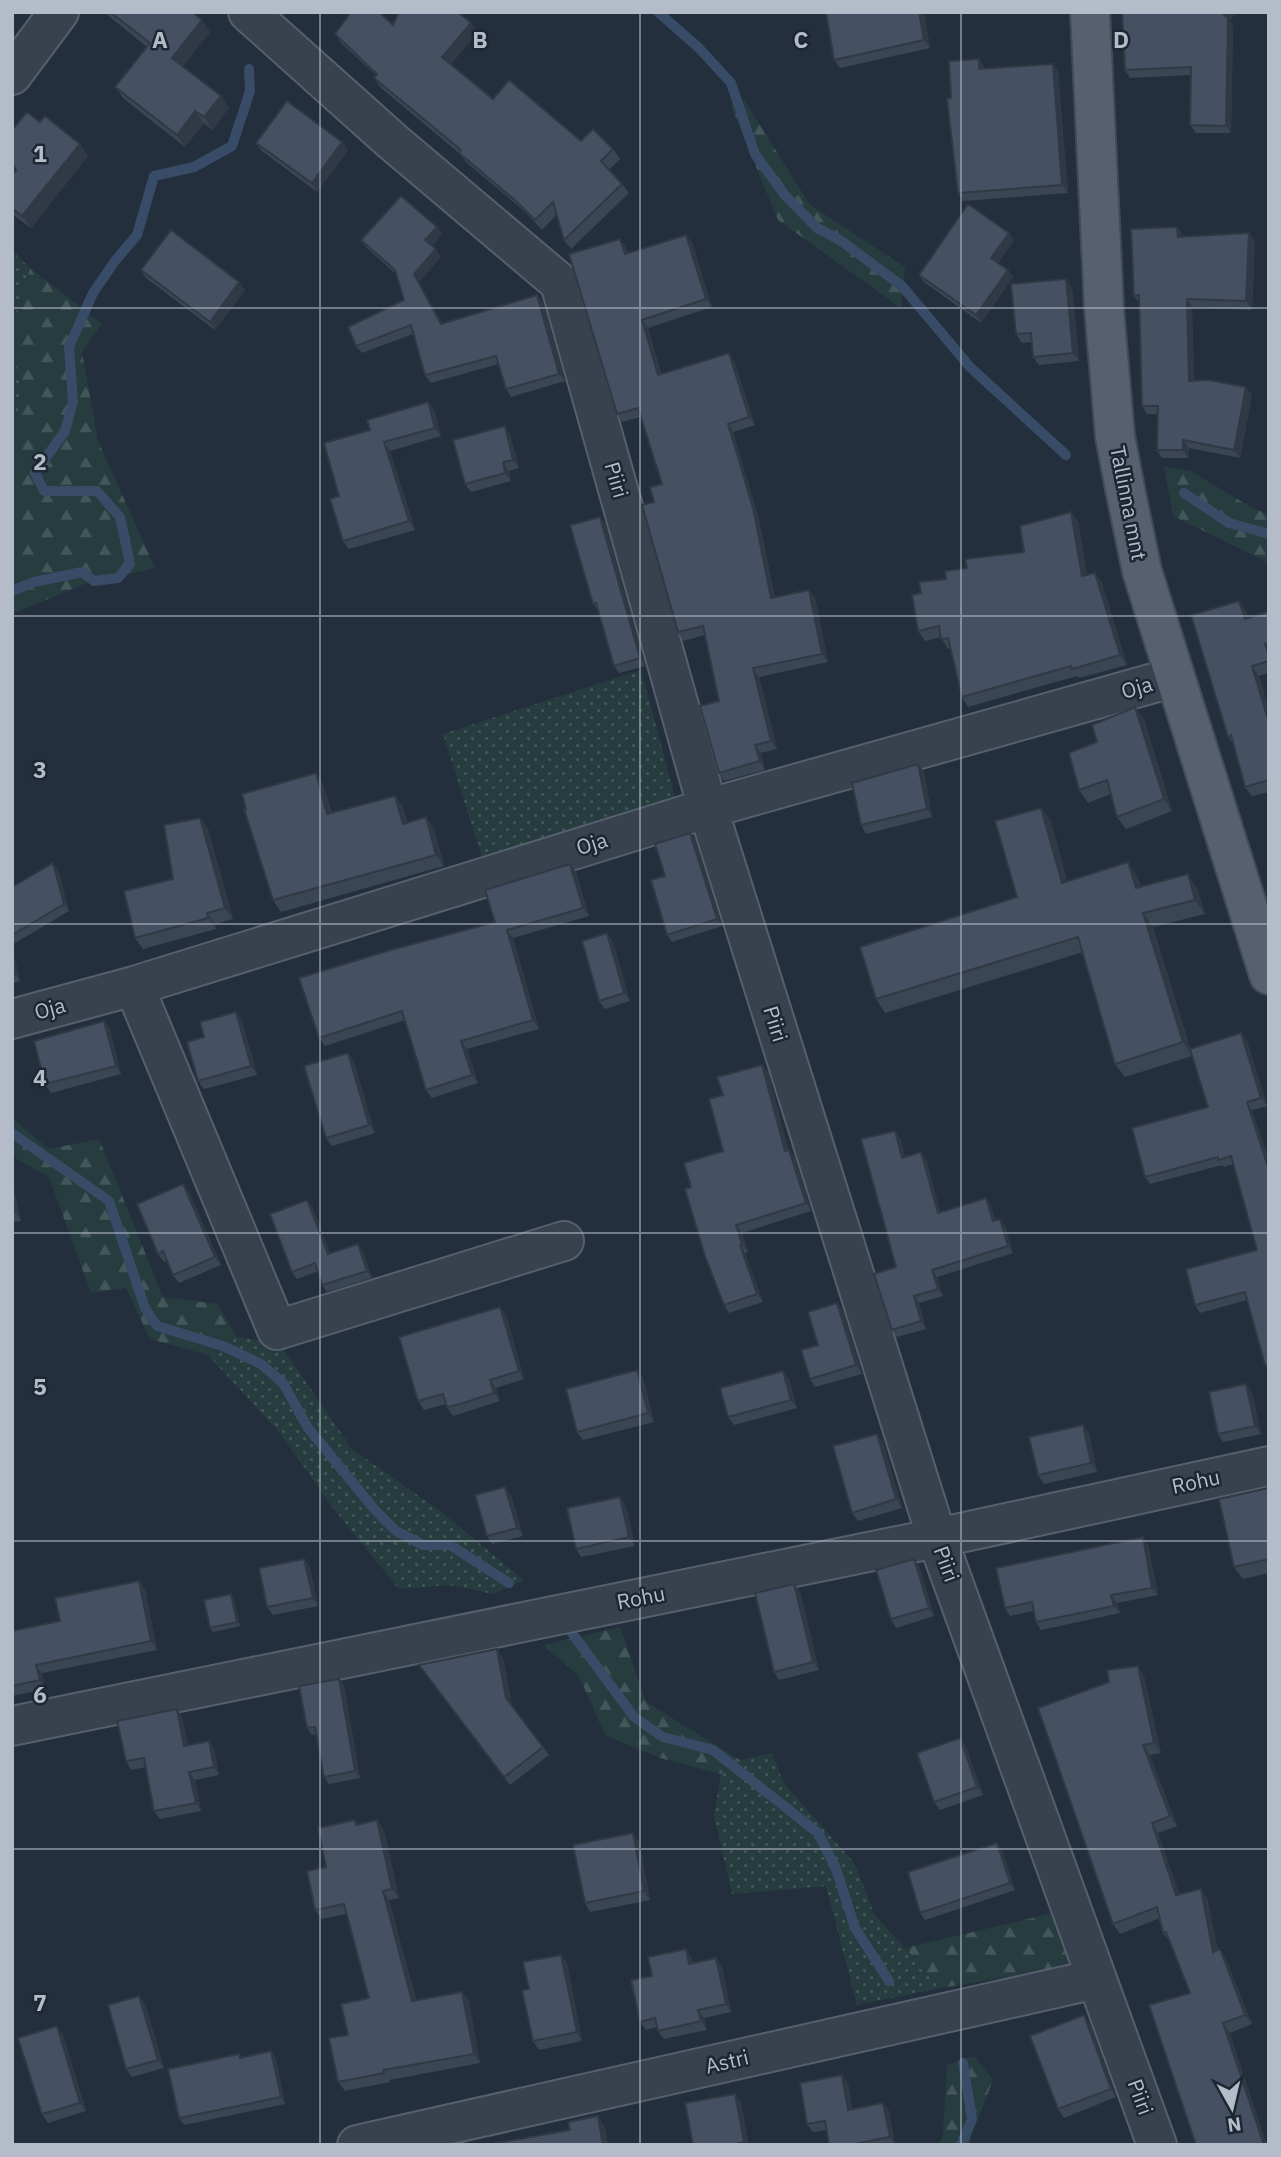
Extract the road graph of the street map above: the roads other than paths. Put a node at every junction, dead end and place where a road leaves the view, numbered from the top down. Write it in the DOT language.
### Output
graph roads {
  1 [pos="59,12"];
  2 [pos="248,12"];
  3 [pos="1090,12"];
  4 [pos="12,75"];
  5 [pos="1175,677"];
  6 [pos="708,809"];
  7 [pos="1268,971"];
  8 [pos="134,986"];
  9 [pos="12,1019"];
  10 [pos="564,1241"];
  11 [pos="1269,1466"];
  12 [pos="937,1538"];
  13 [pos="12,1726"];
  14 [pos="1096,1979"];
  15 [pos="357,2145"];
  16 [pos="1157,2145"];
  1 -- 4 [label="street"];
  2 -- 6 [label="street, Piiri"];
  3 -- 5 [label="main road, Tallinna mnt"];
  5 -- 6 [label="street, Oja"];
  5 -- 7 [label="main road, Tallinna mnt"];
  6 -- 8 [label="street, Oja"];
  6 -- 12 [label="street, Piiri"];
  8 -- 9 [label="street, Oja"];
  8 -- 10 [label="street"];
  11 -- 12 [label="street, Rohu"];
  12 -- 13 [label="street, Rohu"];
  12 -- 14 [label="street, Piiri"];
  14 -- 15 [label="street, Astri"];
  14 -- 16 [label="street, Piiri"];
}
